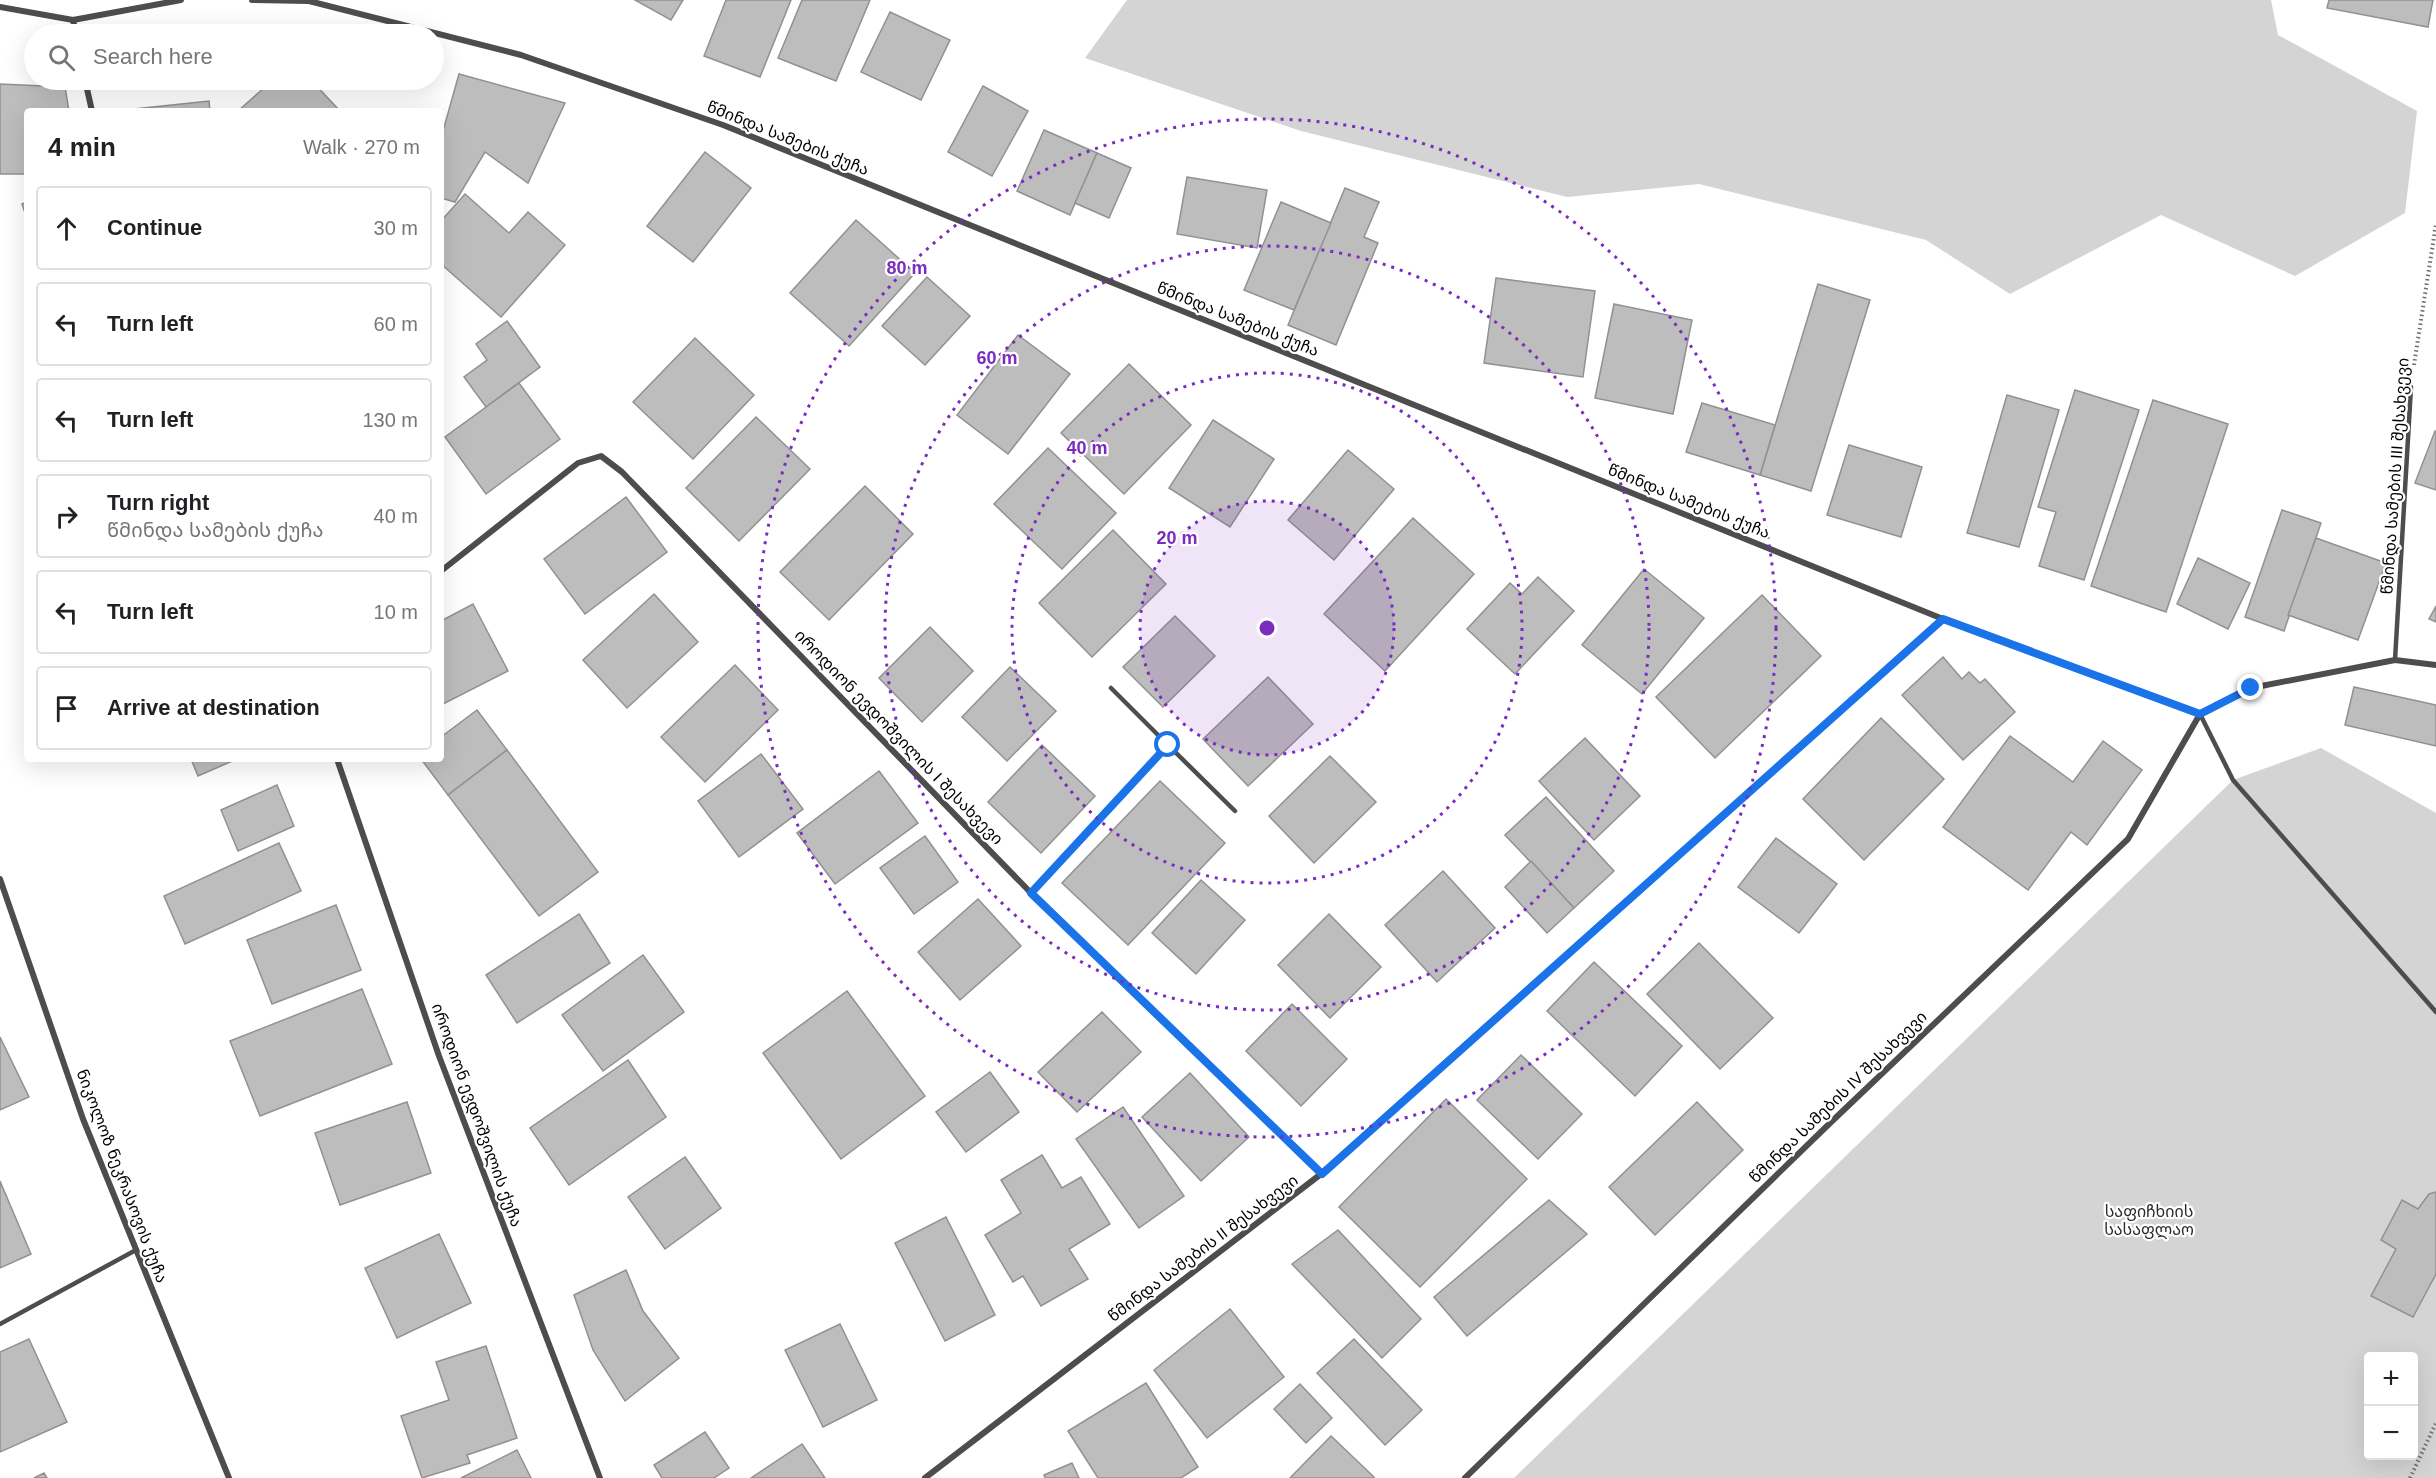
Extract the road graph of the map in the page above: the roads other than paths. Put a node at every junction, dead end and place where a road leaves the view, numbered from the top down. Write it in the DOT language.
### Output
graph roads {
  1 [pos="181,0"];
  2 [pos="252,0"];
  3 [pos="310,1"];
  4 [pos="0,7"];
  5 [pos="72,20"];
  6 [pos="73,24"];
  7 [pos="400,24"];
  8 [pos="444,35"];
  9 [pos="87,90"];
  10 [pos="91,108"];
  11 [pos="2411,387"];
  12 [pos="444,569"];
  13 [pos="1943,619"];
  14 [pos="2395,660"];
  15 [pos="2436,664"];
  16 [pos="1111,688"];
  17 [pos="2200,714"];
  18 [pos="1168,745"];
  19 [pos="338,762"];
  20 [pos="1235,811"];
  21 [pos="0,879"];
  22 [pos="1031,893"];
  23 [pos="2436,1012"];
  24 [pos="1322,1174"];
  25 [pos="136,1250"];
  26 [pos="0,1324"];
  27 [pos="229,1478"];
  28 [pos="600,1478"];
  29 [pos="925,1478"];
  30 [pos="1465,1478"];
  1 -- 5 [label="street"];
  2 -- 3 [label="street, წმინდა სამების ქუჩა"];
  3 -- 7 [label="street, წმინდა სამების ქუჩა"];
  4 -- 5 [label="street"];
  5 -- 6 [label="street"];
  8 -- 13 [label="street, წმინდა სამების ქუჩა"];
  9 -- 10 [label="street"];
  11 -- 14 [label="lane, წმინდა სამების III შესახვევი"];
  12 -- 22 [label="street, იროდიონ ევდოშვილის I შესახვევი"];
  13 -- 17 [label="street, წმინდა სამების ქუჩა"];
  13 -- 24 [label="street, წმინდა სამების II შესახვევი"];
  14 -- 15 [label="street"];
  14 -- 17 [label="street"];
  16 -- 18 [label="lane"];
  17 -- 23 [label="lane"];
  17 -- 30 [label="street, წმინდა სამების IV შესახვევი"];
  18 -- 20 [label="lane"];
  18 -- 22 [label="lane"];
  19 -- 28 [label="street, იროდიონ ევდოშვილის ქუჩა"];
  21 -- 25 [label="street, ნიკოლოზ ნეკრასოვის ქუჩა"];
  22 -- 24 [label="street, იროდიონ ევდოშვილის I შესახვევი"];
  24 -- 29 [label="street, წმინდა სამების II შესახვევი"];
  25 -- 26 [label="lane"];
  25 -- 27 [label="street, ნიკოლოზ ნეკრასოვის ქუჩა"];
}
